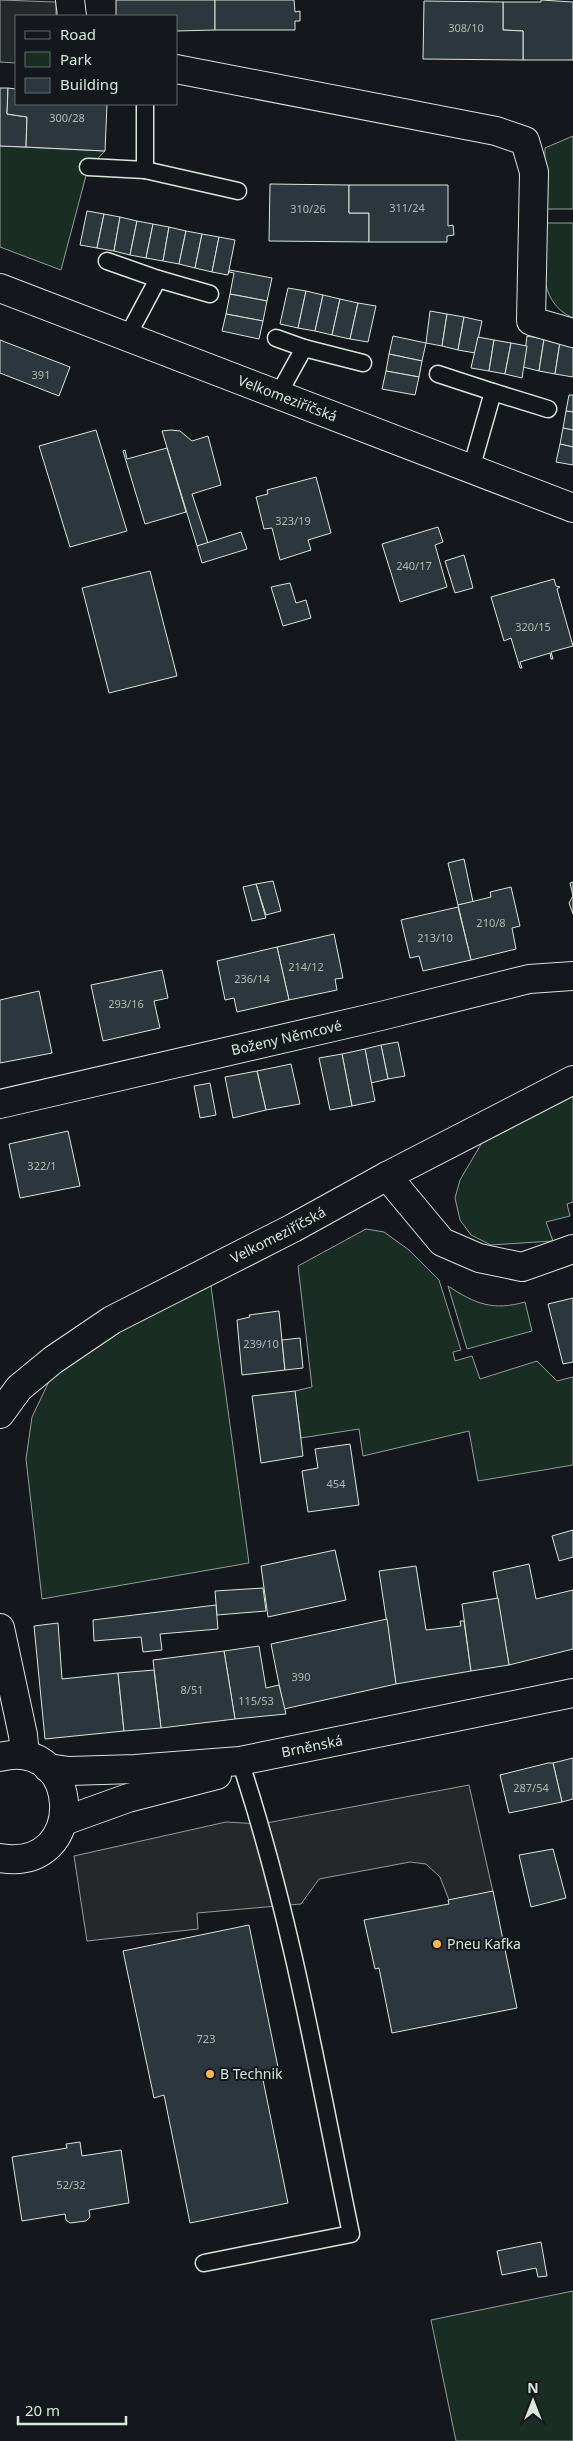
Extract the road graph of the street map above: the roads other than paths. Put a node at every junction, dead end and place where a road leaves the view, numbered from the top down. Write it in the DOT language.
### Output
graph roads {
  1 [pos="70,0"];
  2 [pos="72,15"];
  3 [pos="178,69"];
  4 [pos="145,105"];
  5 [pos="88,168"];
  6 [pos="145,170"];
  7 [pos="238,191"];
  8 [pos="107,261"];
  9 [pos="158,279"];
  10 [pos="0,288"];
  11 [pos="210,294"];
  12 [pos="573,332"];
  13 [pos="127,337"];
  14 [pos="276,338"];
  15 [pos="304,348"];
  16 [pos="363,362"];
  17 [pos="438,374"];
  18 [pos="493,392"];
  19 [pos="278,395"];
  20 [pos="548,409"];
  21 [pos="471,469"];
  22 [pos="573,508"];
  23 [pos="573,976"];
  24 [pos="573,1080"];
  25 [pos="0,1104"];
  26 [pos="387,1176"];
  27 [pos="573,1249"];
  28 [pos="0,1414"];
  29 [pos="0,1628"];
  30 [pos="573,1692"];
  31 [pos="24,1760"];
  32 [pos="240,1761"];
  33 [pos="64,1821"];
  34 [pos="0,1858"];
  35 [pos="204,2263"];
  1 -- 2 [label="street"];
  3 -- 12 [label="street"];
  4 -- 6 [label="lane"];
  5 -- 6 [label="lane"];
  6 -- 7 [label="lane"];
  8 -- 9 [label="lane"];
  9 -- 11 [label="lane"];
  9 -- 13 [label="lane"];
  10 -- 13 [label="street, Velkomeziříčská"];
  13 -- 19 [label="street, Velkomeziříčská"];
  14 -- 15 [label="lane"];
  15 -- 16 [label="lane"];
  15 -- 19 [label="lane"];
  17 -- 18 [label="lane"];
  18 -- 20 [label="lane"];
  18 -- 21 [label="lane"];
  19 -- 21 [label="street, Velkomeziříčská"];
  21 -- 22 [label="street, Velkomeziříčská"];
  23 -- 25 [label="street, Boženy Němcové"];
  24 -- 26 [label="street, Velkomeziříčská"];
  26 -- 27 [label="street"];
  26 -- 28 [label="street, Velkomeziříčská"];
  29 -- 31 [label="street"];
  30 -- 32 [label="street, Brněnská"];
  31 -- 32 [label="street, Brněnská"];
  31 -- 33 [label="street"];
  32 -- 33 [label="street"];
  32 -- 35 [label="lane"];
  33 -- 34 [label="street"];
}
